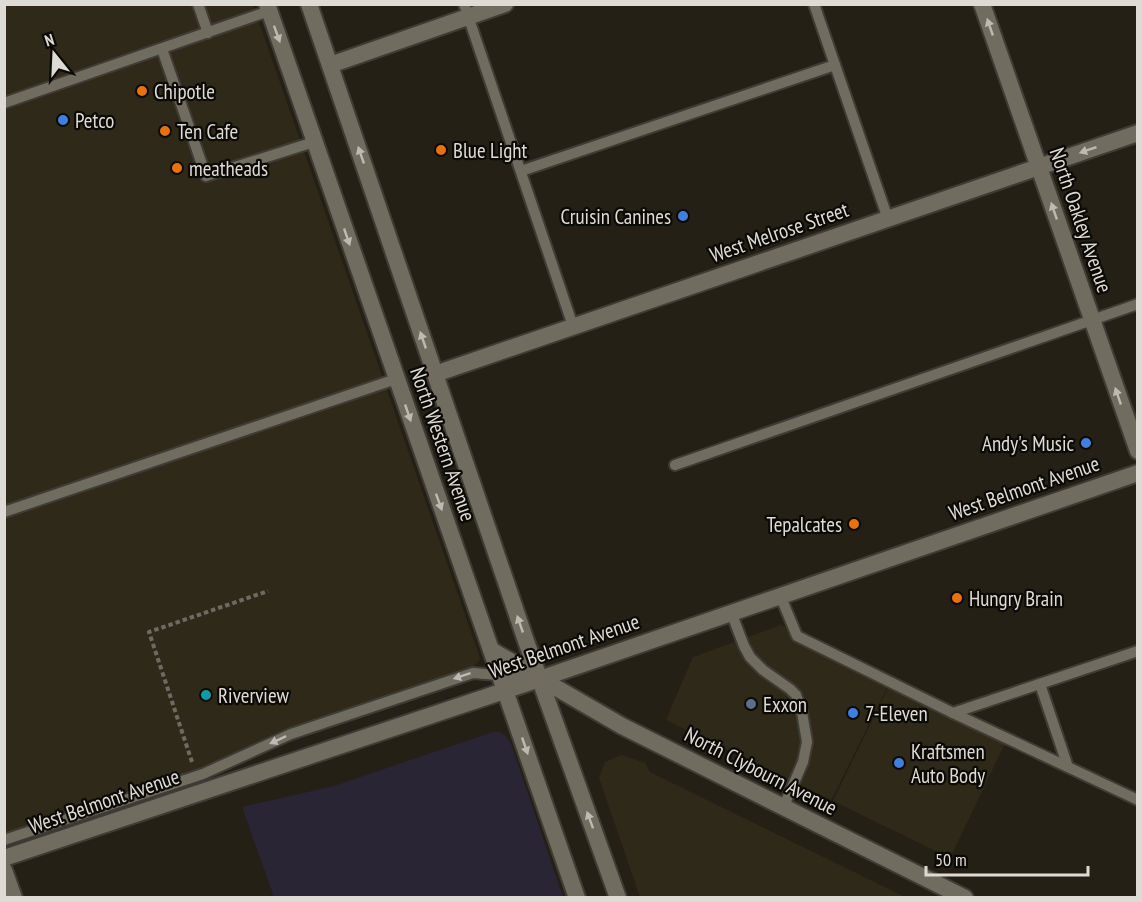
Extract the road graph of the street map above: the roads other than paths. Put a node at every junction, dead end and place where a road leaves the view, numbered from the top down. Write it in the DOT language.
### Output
graph roads {
  1 [pos="198,4"];
  2 [pos="309,4"];
  3 [pos="505,4"];
  4 [pos="814,4"];
  5 [pos="982,4"];
  6 [pos="268,8"];
  7 [pos="466,11"];
  8 [pos="208,33"];
  9 [pos="162,49"];
  10 [pos="330,65"];
  11 [pos="835,65"];
  12 [pos="4,103"];
  13 [pos="1137,133"];
  14 [pos="314,142"];
  15 [pos="1039,167"];
  16 [pos="520,171"];
  17 [pos="888,219"];
  18 [pos="1137,304"];
  19 [pos="1092,320"];
  20 [pos="573,326"];
  21 [pos="435,374"];
  22 [pos="396,379"];
  23 [pos="1137,451"];
  24 [pos="675,465"];
  25 [pos="1137,473"];
  26 [pos="4,512"];
  27 [pos="780,595"];
  28 [pos="731,612"];
  29 [pos="491,650"];
  30 [pos="1137,651"];
  31 [pos="500,674"];
  32 [pos="541,679"];
  33 [pos="1040,684"];
  34 [pos="506,691"];
  35 [pos="953,713"];
  36 [pos="1068,767"];
  37 [pos="1137,800"];
  38 [pos="783,808"];
  39 [pos="4,840"];
  40 [pos="4,858"];
  41 [pos="4,870"];
  42 [pos="14,897"];
  43 [pos="577,897"];
  44 [pos="618,897"];
  45 [pos="965,897"];
  1 -- 8 [label="lane"];
  2 -- 10 [label="main road, North Western Avenue"];
  3 -- 7 [label="main road"];
  4 -- 11 [label="lane"];
  15 -- 5 [label="main road, North Oakley Avenue, one-way"];
  6 -- 8 [label="lane"];
  6 -- 14 [label="main road, North Western Avenue, one-way"];
  7 -- 10 [label="main road"];
  7 -- 16 [label="lane"];
  8 -- 9 [label="lane"];
  9 -- 12 [label="lane"];
  9 -- 14 [label="lane"];
  21 -- 10 [label="main road, North Western Avenue, one-way"];
  11 -- 16 [label="lane"];
  11 -- 17 [label="lane"];
  13 -- 15 [label="main road, West Melrose Street, one-way"];
  14 -- 22 [label="main road, North Western Avenue, one-way"];
  15 -- 17 [label="main road, West Melrose Street"];
  19 -- 15 [label="main road, North Oakley Avenue, one-way"];
  16 -- 20 [label="lane"];
  17 -- 20 [label="main road, West Melrose Street"];
  18 -- 19 [label="lane"];
  23 -- 19 [label="main road, North Oakley Avenue, one-way"];
  19 -- 24 [label="lane"];
  20 -- 21 [label="main road, West Melrose Street"];
  32 -- 21 [label="main road, North Western Avenue, one-way"];
  22 -- 26 [label="lane"];
  22 -- 29 [label="main road, North Western Avenue, one-way"];
  25 -- 27 [label="main road, West Belmont Avenue"];
  27 -- 28 [label="main road, West Belmont Avenue"];
  27 -- 35 [label="lane"];
  28 -- 32 [label="main road, West Belmont Avenue"];
  28 -- 38 [label="lane"];
  29 -- 31 [label="main road, North Western Avenue"];
  29 -- 32 [label="main road, North Clybourn Avenue"];
  30 -- 33 [label="lane"];
  31 -- 32 [label="lane"];
  31 -- 34 [label="main road, North Western Avenue"];
  31 -- 39 [label="lane, one-way"];
  32 -- 34 [label="main road, West Belmont Avenue"];
  32 -- 38 [label="main road, North Clybourn Avenue"];
  44 -- 32 [label="main road, North Western Avenue, one-way"];
  33 -- 35 [label="lane"];
  33 -- 36 [label="lane"];
  34 -- 40 [label="main road, West Belmont Avenue"];
  34 -- 43 [label="main road, North Western Avenue, one-way"];
  35 -- 36 [label="lane"];
  36 -- 37 [label="lane"];
  38 -- 45 [label="main road, North Clybourn Avenue"];
  41 -- 42 [label="main road"];
}
